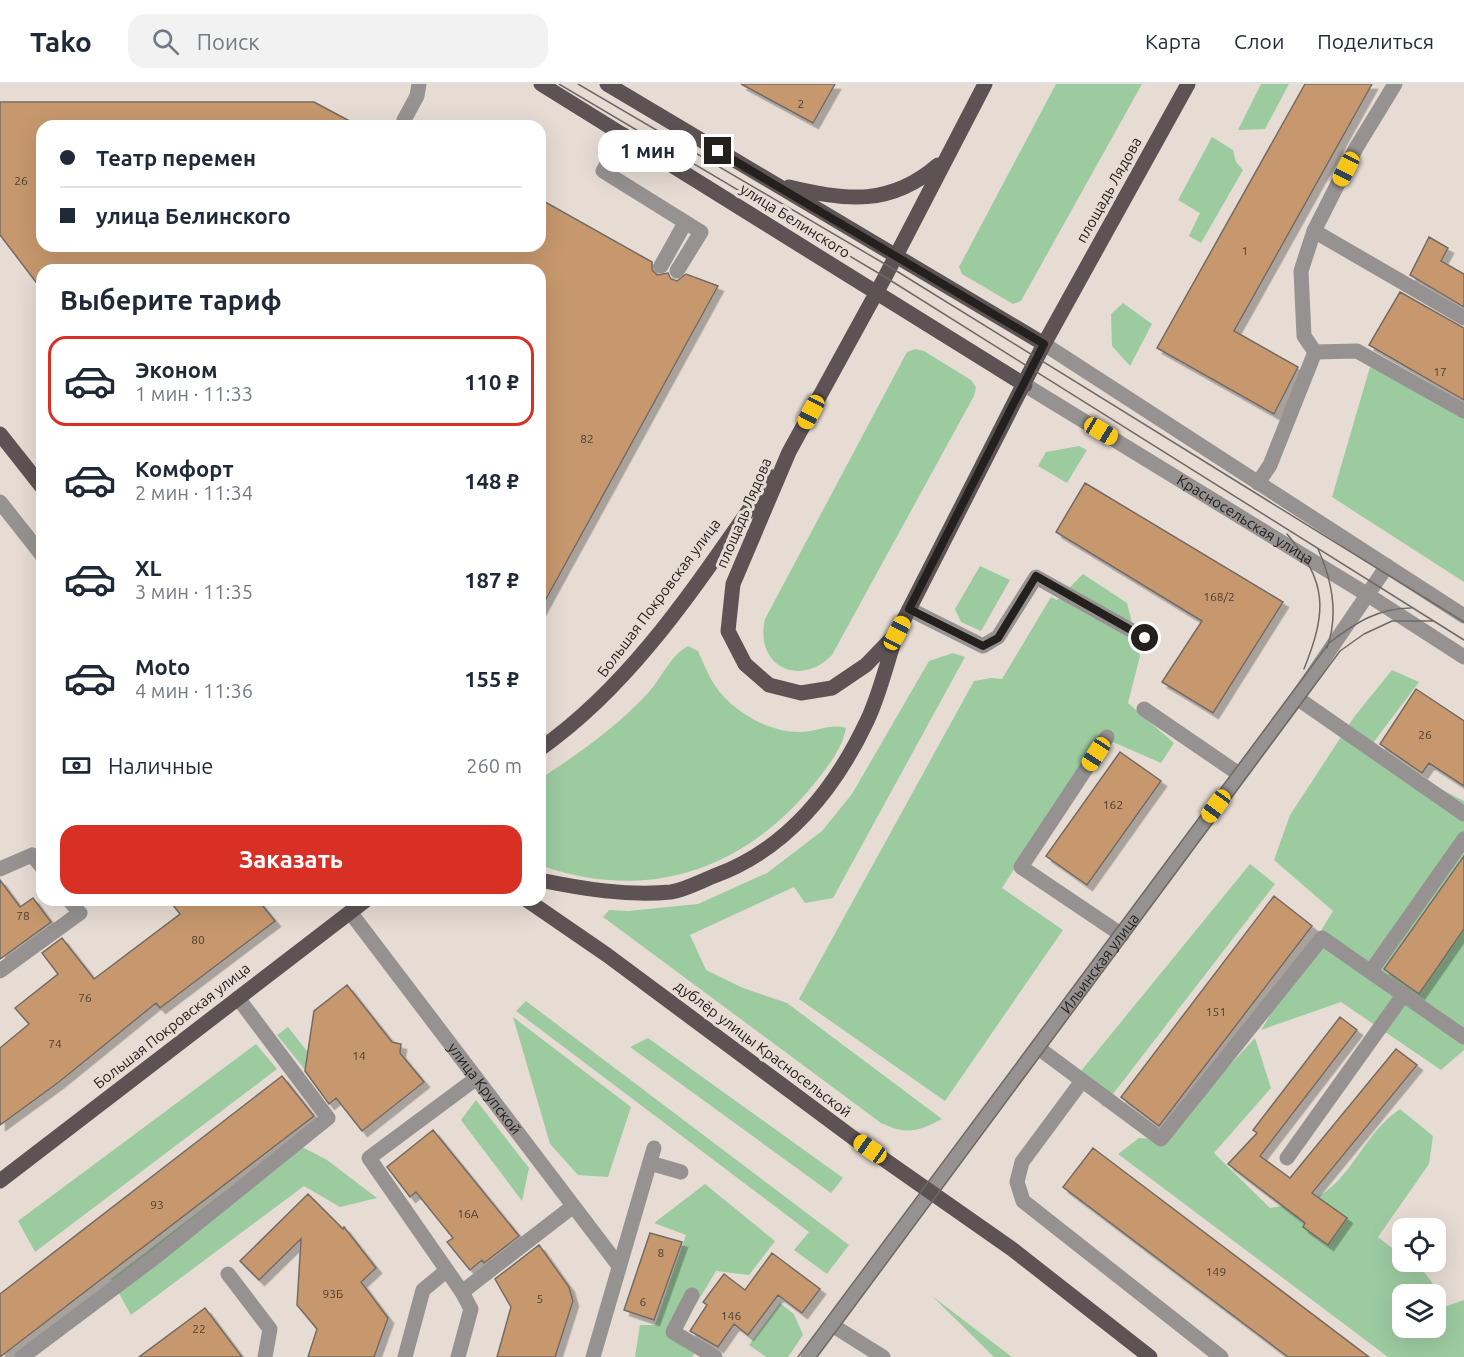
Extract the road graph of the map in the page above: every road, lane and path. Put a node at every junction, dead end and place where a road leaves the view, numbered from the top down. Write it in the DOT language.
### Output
graph roads {
  1 [pos="411,84"];
  2 [pos="419,84"];
  3 [pos="541,84"];
  4 [pos="607,84"];
  5 [pos="985,84"];
  6 [pos="1188,84"];
  7 [pos="1395,84"];
  8 [pos="624,135"];
  9 [pos="946,159"];
  10 [pos="774,184"];
  11 [pos="685,223"];
  12 [pos="1314,231"];
  13 [pos="896,255"];
  14 [pos="661,266"];
  15 [pos="677,271"];
  16 [pos="876,293"];
  17 [pos="1464,318"];
  18 [pos="1044,344"];
  19 [pos="1315,352"];
  20 [pos="1025,385"];
  21 [pos="1464,411"];
  22 [pos="0,434"];
  23 [pos="789,452"];
  24 [pos="36,479"];
  25 [pos="1258,483"];
  26 [pos="0,502"];
  27 [pos="36,547"];
  28 [pos="1387,566"];
  29 [pos="1368,595"];
  30 [pos="909,609"];
  31 [pos="1464,616"];
  32 [pos="897,633"];
  33 [pos="1145,638"];
  34 [pos="1464,657"];
  35 [pos="1297,698"];
  36 [pos="1144,709"];
  37 [pos="1107,737"];
  38 [pos="546,745"];
  39 [pos="1239,774"];
  40 [pos="1464,814"];
  41 [pos="1464,839"];
  42 [pos="36,860"];
  43 [pos="0,869"];
  44 [pos="546,881"];
  45 [pos="74,906"];
  46 [pos="358,906"];
  47 [pos="535,906"];
  48 [pos="350,912"];
  49 [pos="1122,935"];
  50 [pos="0,971"];
  51 [pos="1371,971"];
  52 [pos="1404,994"];
  53 [pos="238,998"];
  54 [pos="1464,1037"];
  55 [pos="1037,1047"];
  56 [pos="474,1080"];
  57 [pos="1082,1081"];
  58 [pos="1287,1158"];
  59 [pos="681,1172"];
  60 [pos="0,1181"];
  61 [pos="930,1192"];
  62 [pos="572,1207"];
  63 [pos="619,1266"];
  64 [pos="446,1272"];
  65 [pos="228,1274"];
  66 [pos="462,1292"];
  67 [pos="692,1295"];
  68 [pos="832,1325"];
  69 [pos="22,1357"];
  70 [pos="265,1357"];
  71 [pos="405,1357"];
  72 [pos="458,1357"];
  73 [pos="593,1357"];
  74 [pos="715,1357"];
  75 [pos="808,1357"];
  76 [pos="883,1357"];
  77 [pos="1150,1357"];
  78 [pos="1221,1357"];
  1 -- 2 [label="street"];
  3 -- 8 [label="main road, улица Белинского"];
  4 -- 10 [label="main road, улица Белинского"];
  5 -- 9 [label="main road, площадь Лядова"];
  6 -- 18 [label="main road, площадь Лядова"];
  7 -- 12 [label="street"];
  8 -- 11 [label="street"];
  8 -- 16 [label="main road, улица Белинского"];
  9 -- 10 [label="main road"];
  9 -- 13 [label="main road, площадь Лядова"];
  10 -- 13 [label="main road, улица Белинского"];
  11 -- 14 [label="street"];
  11 -- 15 [label="street"];
  12 -- 17 [label="street"];
  12 -- 19 [label="street"];
  13 -- 16 [label="main road, площадь Лядова"];
  13 -- 18 [label="main road"];
  16 -- 20 [label="main road"];
  16 -- 23 [label="main road, площадь Лядова"];
  18 -- 20 [label="main road, площадь Лядова"];
  18 -- 25 [label="street"];
  19 -- 21 [label="street"];
  19 -- 25 [label="street"];
  20 -- 29 [label="street, Красносельская улица"];
  20 -- 30 [label="main road, площадь Лядова"];
  22 -- 24 [label="main road"];
  23 -- 32 [label="main road, площадь Лядова"];
  23 -- 38 [label="main road, Большая Покровская улица"];
  25 -- 28 [label="street"];
  26 -- 27 [label="street"];
  28 -- 29 [label="street, Ильинская улица"];
  28 -- 31 [label="street"];
  29 -- 34 [label="street, Красносельская улица"];
  29 -- 35 [label="street, Ильинская улица"];
  30 -- 32 [label="main road, площадь Лядова"];
  30 -- 33 [label="street"];
  32 -- 44 [label="main road"];
  35 -- 39 [label="street, Ильинская улица"];
  35 -- 40 [label="street"];
  36 -- 39 [label="street"];
  37 -- 49 [label="street"];
  39 -- 49 [label="street, Ильинская улица"];
  41 -- 51 [label="street"];
  42 -- 43 [label="street"];
  45 -- 50 [label="street"];
  46 -- 48 [label="main road, Большая Покровская улица"];
  47 -- 61 [label="main road, дублёр улицы Красносельской"];
  48 -- 53 [label="main road, Большая Покровская улица"];
  48 -- 56 [label="street, улица Крупской"];
  49 -- 55 [label="street, Ильинская улица"];
  51 -- 52 [label="street"];
  51 -- 57 [label="street"];
  52 -- 54 [label="street"];
  52 -- 58 [label="street"];
  53 -- 60 [label="main road, Большая Покровская улица"];
  53 -- 69 [label="street"];
  55 -- 57 [label="street"];
  55 -- 61 [label="street, Ильинская улица"];
  56 -- 62 [label="street, улица Крупской"];
  56 -- 64 [label="street"];
  57 -- 78 [label="street"];
  59 -- 63 [label="street"];
  61 -- 68 [label="street, Ильинская улица"];
  61 -- 77 [label="main road, дублёр улицы Красносельской"];
  62 -- 63 [label="street, улица Крупской"];
  62 -- 66 [label="street"];
  63 -- 73 [label="street"];
  64 -- 66 [label="street"];
  64 -- 71 [label="street"];
  65 -- 70 [label="street"];
  66 -- 72 [label="street"];
  67 -- 74 [label="street"];
  68 -- 75 [label="street, Ильинская улица"];
  68 -- 76 [label="street"];
}
